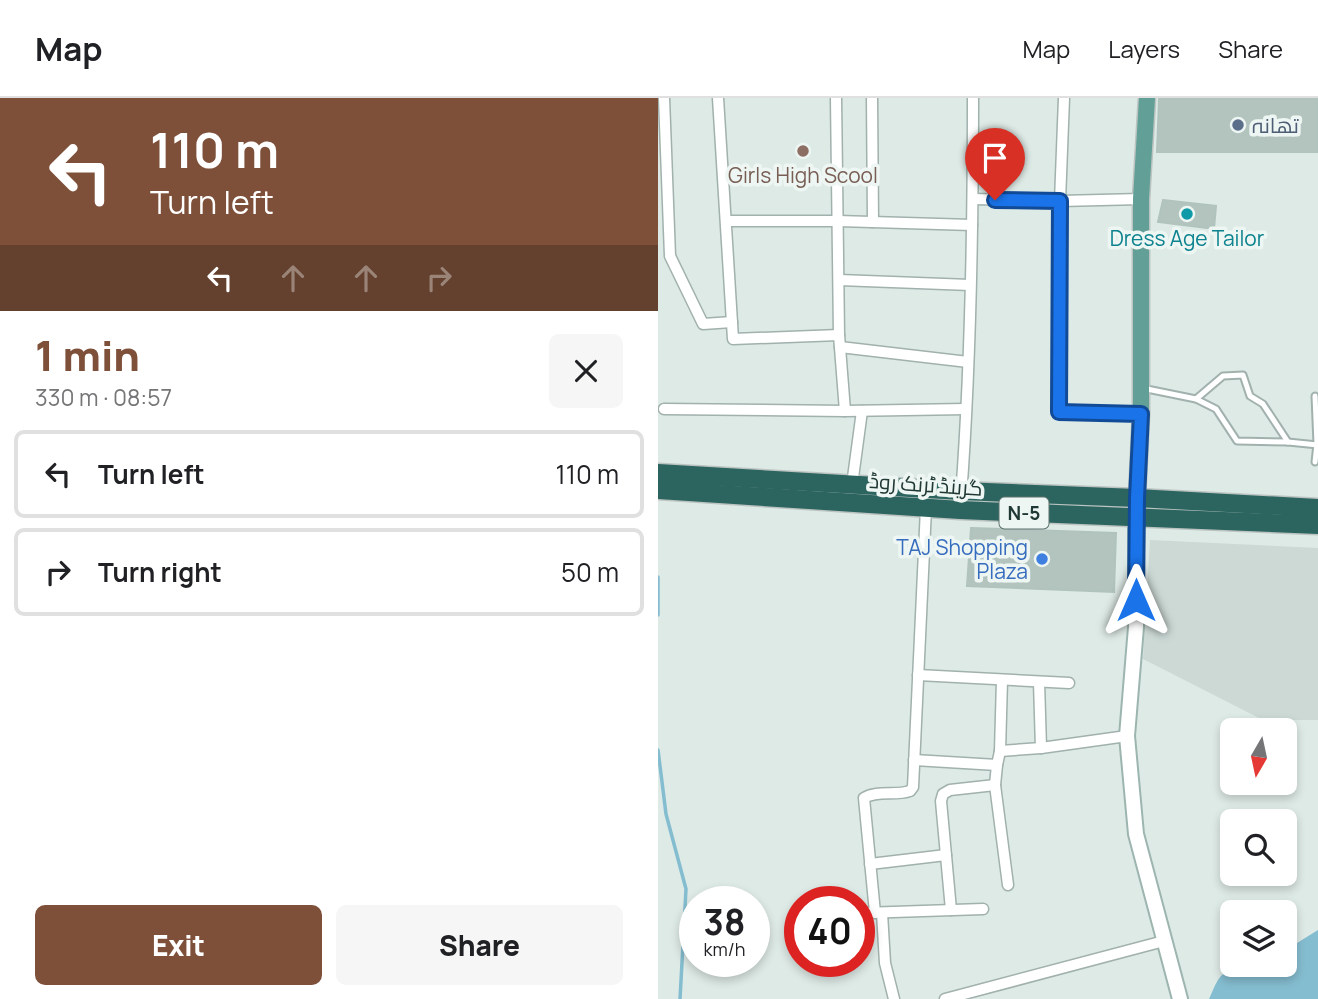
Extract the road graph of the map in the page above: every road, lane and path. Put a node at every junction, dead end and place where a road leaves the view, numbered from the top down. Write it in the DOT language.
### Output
graph roads {
  1 [pos="664,98"];
  2 [pos="718,98"];
  3 [pos="836,98"];
  4 [pos="872,98"];
  5 [pos="973,98"];
  6 [pos="1064,98"];
  7 [pos="1147,98"];
  8 [pos="661,119"];
  9 [pos="1141,199"];
  10 [pos="973,200"];
  11 [pos="1060,201"];
  12 [pos="727,221"];
  13 [pos="838,221"];
  14 [pos="873,222"];
  15 [pos="972,225"];
  16 [pos="839,280"];
  17 [pos="970,285"];
  18 [pos="732,322"];
  19 [pos="839,335"];
  20 [pos="840,347"];
  21 [pos="968,362"];
  22 [pos="1140,388"];
  23 [pos="1315,396"];
  24 [pos="1196,399"];
  25 [pos="664,409"];
  26 [pos="966,410"];
  27 [pos="845,411"];
  28 [pos="862,411"];
  29 [pos="1141,414"];
  30 [pos="1288,442"];
  31 [pos="1317,445"];
  32 [pos="1315,462"];
  33 [pos="658,473"];
  34 [pos="852,485"];
  35 [pos="733,486"];
  36 [pos="658,490"];
  37 [pos="961,492"];
  38 [pos="1137,498"];
  39 [pos="926,508"];
  40 [pos="1318,508"];
  41 [pos="960,510"];
  42 [pos="1136,518"];
  43 [pos="1318,524"];
  44 [pos="918,675"];
  45 [pos="1002,680"];
  46 [pos="1039,682"];
  47 [pos="1069,683"];
  48 [pos="1127,736"];
  49 [pos="1041,748"];
  50 [pos="1000,751"];
  51 [pos="914,760"];
  52 [pos="997,765"];
  53 [pos="995,785"];
  54 [pos="946,855"];
  55 [pos="870,864"];
  56 [pos="1008,885"];
  57 [pos="983,909"];
  58 [pos="951,910"];
  59 [pos="875,913"];
  60 [pos="879,913"];
  61 [pos="1164,941"];
  62 [pos="894,999"];
  63 [pos="945,999"];
  64 [pos="1180,999"];
  1 -- 8 [label="street"];
  2 -- 12 [label="street"];
  3 -- 13 [label="street"];
  4 -- 14 [label="street"];
  5 -- 10 [label="street"];
  6 -- 11 [label="street"];
  7 -- 9 [label="main road"];
  8 -- 18 [label="street"];
  9 -- 11 [label="street"];
  9 -- 22 [label="main road"];
  10 -- 11 [label="street"];
  10 -- 15 [label="street"];
  11 -- 29 [label="street"];
  12 -- 13 [label="street"];
  12 -- 18 [label="street"];
  13 -- 14 [label="street"];
  13 -- 16 [label="street"];
  14 -- 15 [label="street"];
  15 -- 17 [label="street"];
  16 -- 17 [label="street"];
  16 -- 19 [label="street"];
  17 -- 21 [label="street"];
  18 -- 19 [label="street"];
  19 -- 20 [label="street"];
  20 -- 21 [label="street"];
  20 -- 27 [label="street"];
  21 -- 26 [label="street"];
  22 -- 24 [label="lane"];
  22 -- 29 [label="main road"];
  23 -- 31 [label="lane"];
  24 -- 30 [label="lane"];
  24 -- 30 [label="lane"];
  25 -- 27 [label="street"];
  26 -- 28 [label="street"];
  26 -- 37 [label="street"];
  27 -- 28 [label="street"];
  28 -- 34 [label="street"];
  29 -- 38 [label="main road"];
  30 -- 31 [label="lane"];
  31 -- 32 [label="lane"];
  33 -- 35 [label="highway, گرینڈ ٹرنک روڈ / N-5"];
  34 -- 35 [label="highway, گرینڈ ٹرنک روڈ / N-5"];
  34 -- 37 [label="highway, گرینڈ ٹرنک روڈ / N-5"];
  35 -- 36 [label="highway, گرینڈ ٹرنک روڈ / N-5"];
  35 -- 39 [label="highway, گرینڈ ٹرنک روڈ / N-5"];
  37 -- 38 [label="highway, گرینڈ ٹرنک روڈ / N-5"];
  37 -- 41 [label="street"];
  38 -- 40 [label="highway, گرینڈ ٹرنک روڈ / N-5"];
  38 -- 42 [label="main road"];
  39 -- 41 [label="highway, گرینڈ ٹرنک روڈ / N-5"];
  39 -- 44 [label="street"];
  41 -- 42 [label="highway, گرینڈ ٹرنک روڈ / N-5"];
  42 -- 43 [label="highway, گرینڈ ٹرنک روڈ / N-5"];
  42 -- 48 [label="street"];
  44 -- 45 [label="street"];
  44 -- 51 [label="street"];
  45 -- 46 [label="street"];
  45 -- 50 [label="street"];
  46 -- 47 [label="street"];
  46 -- 49 [label="street"];
  48 -- 49 [label="street"];
  48 -- 61 [label="street"];
  49 -- 50 [label="street"];
  50 -- 52 [label="street"];
  51 -- 52 [label="street"];
  51 -- 55 [label="street"];
  52 -- 53 [label="street"];
  53 -- 54 [label="street"];
  53 -- 56 [label="street"];
  54 -- 55 [label="street"];
  54 -- 58 [label="street"];
  55 -- 60 [label="street"];
  57 -- 58 [label="street"];
  58 -- 60 [label="street"];
  59 -- 60 [label="street"];
  60 -- 62 [label="street"];
  61 -- 63 [label="street"];
  61 -- 64 [label="street"];
}
